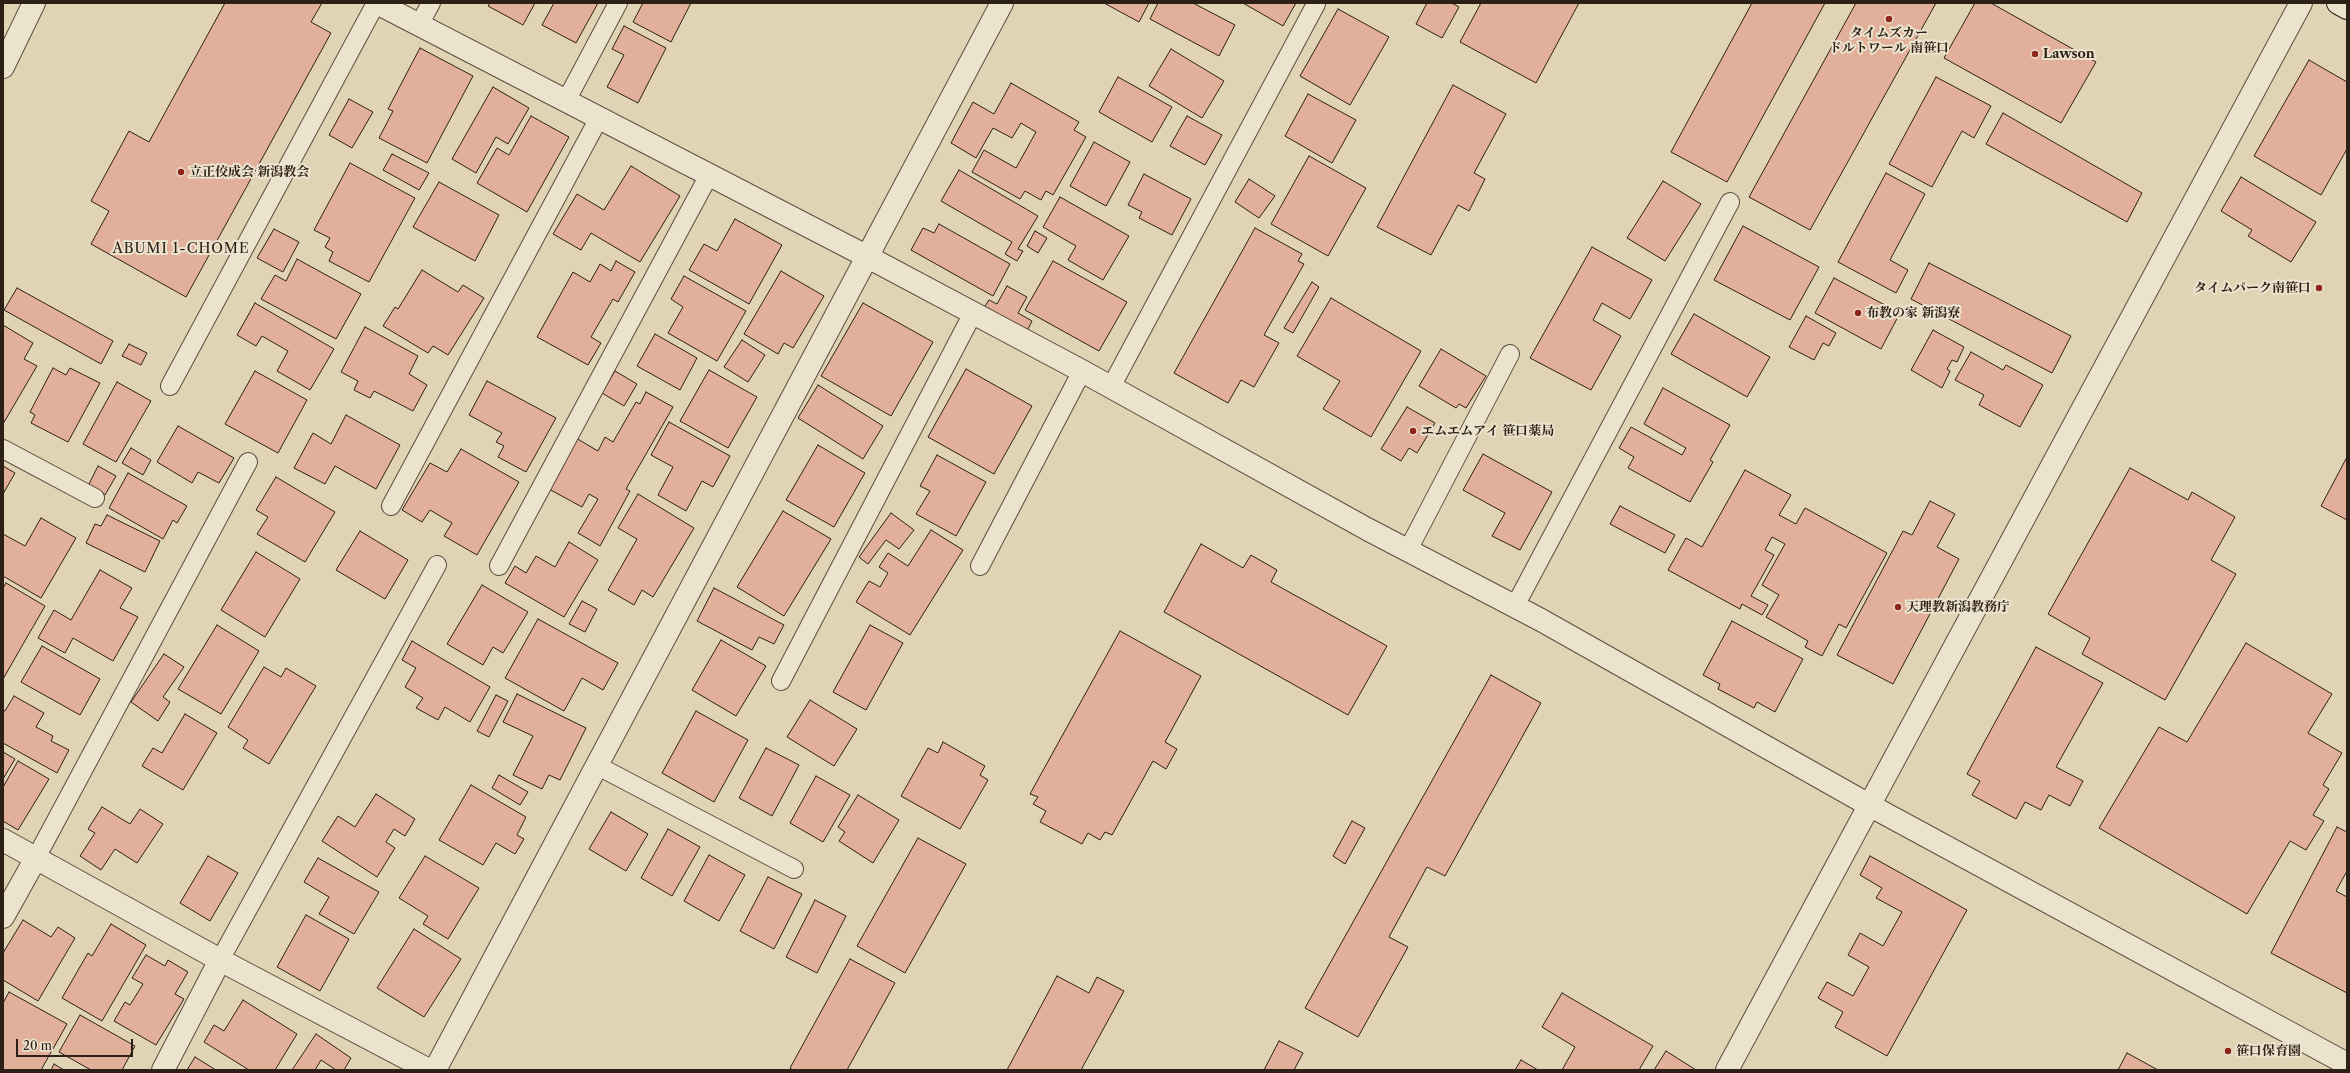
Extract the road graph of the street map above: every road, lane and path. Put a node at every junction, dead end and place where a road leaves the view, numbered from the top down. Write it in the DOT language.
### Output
graph roads {
  1 [pos="34,3"];
  2 [pos="376,3"];
  3 [pos="431,3"];
  4 [pos="618,3"];
  5 [pos="1002,3"];
  6 [pos="2301,3"];
  7 [pos="2338,3"];
  8 [pos="1316,4"];
  9 [pos="2347,8"];
  10 [pos="419,25"];
  11 [pos="3,67"];
  12 [pos="566,101"];
  13 [pos="599,118"];
  14 [pos="708,175"];
  15 [pos="1730,202"];
  16 [pos="866,256"];
  17 [pos="973,313"];
  18 [pos="1510,354"];
  19 [pos="1082,371"];
  20 [pos="170,386"];
  21 [pos="1111,387"];
  22 [pos="3,449"];
  23 [pos="248,462"];
  24 [pos="94,498"];
  25 [pos="391,506"];
  26 [pos="1408,550"];
  27 [pos="437,565"];
  28 [pos="499,566"];
  29 [pos="980,566"];
  30 [pos="1515,606"];
  31 [pos="780,681"];
  32 [pos="596,765"];
  33 [pos="1869,805"];
  34 [pos="3,840"];
  35 [pos="36,858"];
  36 [pos="794,869"];
  37 [pos="3,917"];
  38 [pos="220,960"];
  39 [pos="2347,1064"];
  40 [pos="163,1070"];
  41 [pos="430,1070"];
  42 [pos="435,1070"];
  43 [pos="1727,1070"];
  1 -- 11 [label="street"];
  2 -- 10 [label="street"];
  2 -- 20 [label="lane"];
  3 -- 10 [label="lane"];
  4 -- 12 [label="lane"];
  5 -- 16 [label="street"];
  6 -- 33 [label="street"];
  7 -- 9 [label="street"];
  8 -- 21 [label="lane"];
  10 -- 12 [label="street"];
  12 -- 13 [label="street"];
  13 -- 14 [label="street"];
  13 -- 25 [label="lane"];
  14 -- 16 [label="street"];
  14 -- 28 [label="lane"];
  15 -- 30 [label="lane"];
  16 -- 17 [label="street"];
  16 -- 32 [label="street"];
  17 -- 19 [label="street"];
  17 -- 31 [label="lane"];
  18 -- 26 [label="lane"];
  19 -- 21 [label="street"];
  19 -- 29 [label="lane"];
  21 -- 26 [label="street"];
  22 -- 24 [label="lane"];
  23 -- 35 [label="lane"];
  26 -- 30 [label="street"];
  27 -- 38 [label="lane"];
  30 -- 33 [label="street"];
  32 -- 36 [label="lane"];
  32 -- 42 [label="street"];
  33 -- 39 [label="street"];
  33 -- 43 [label="street"];
  34 -- 35 [label="street"];
  35 -- 37 [label="street"];
  35 -- 38 [label="street"];
  38 -- 40 [label="street"];
  38 -- 41 [label="street"];
}
